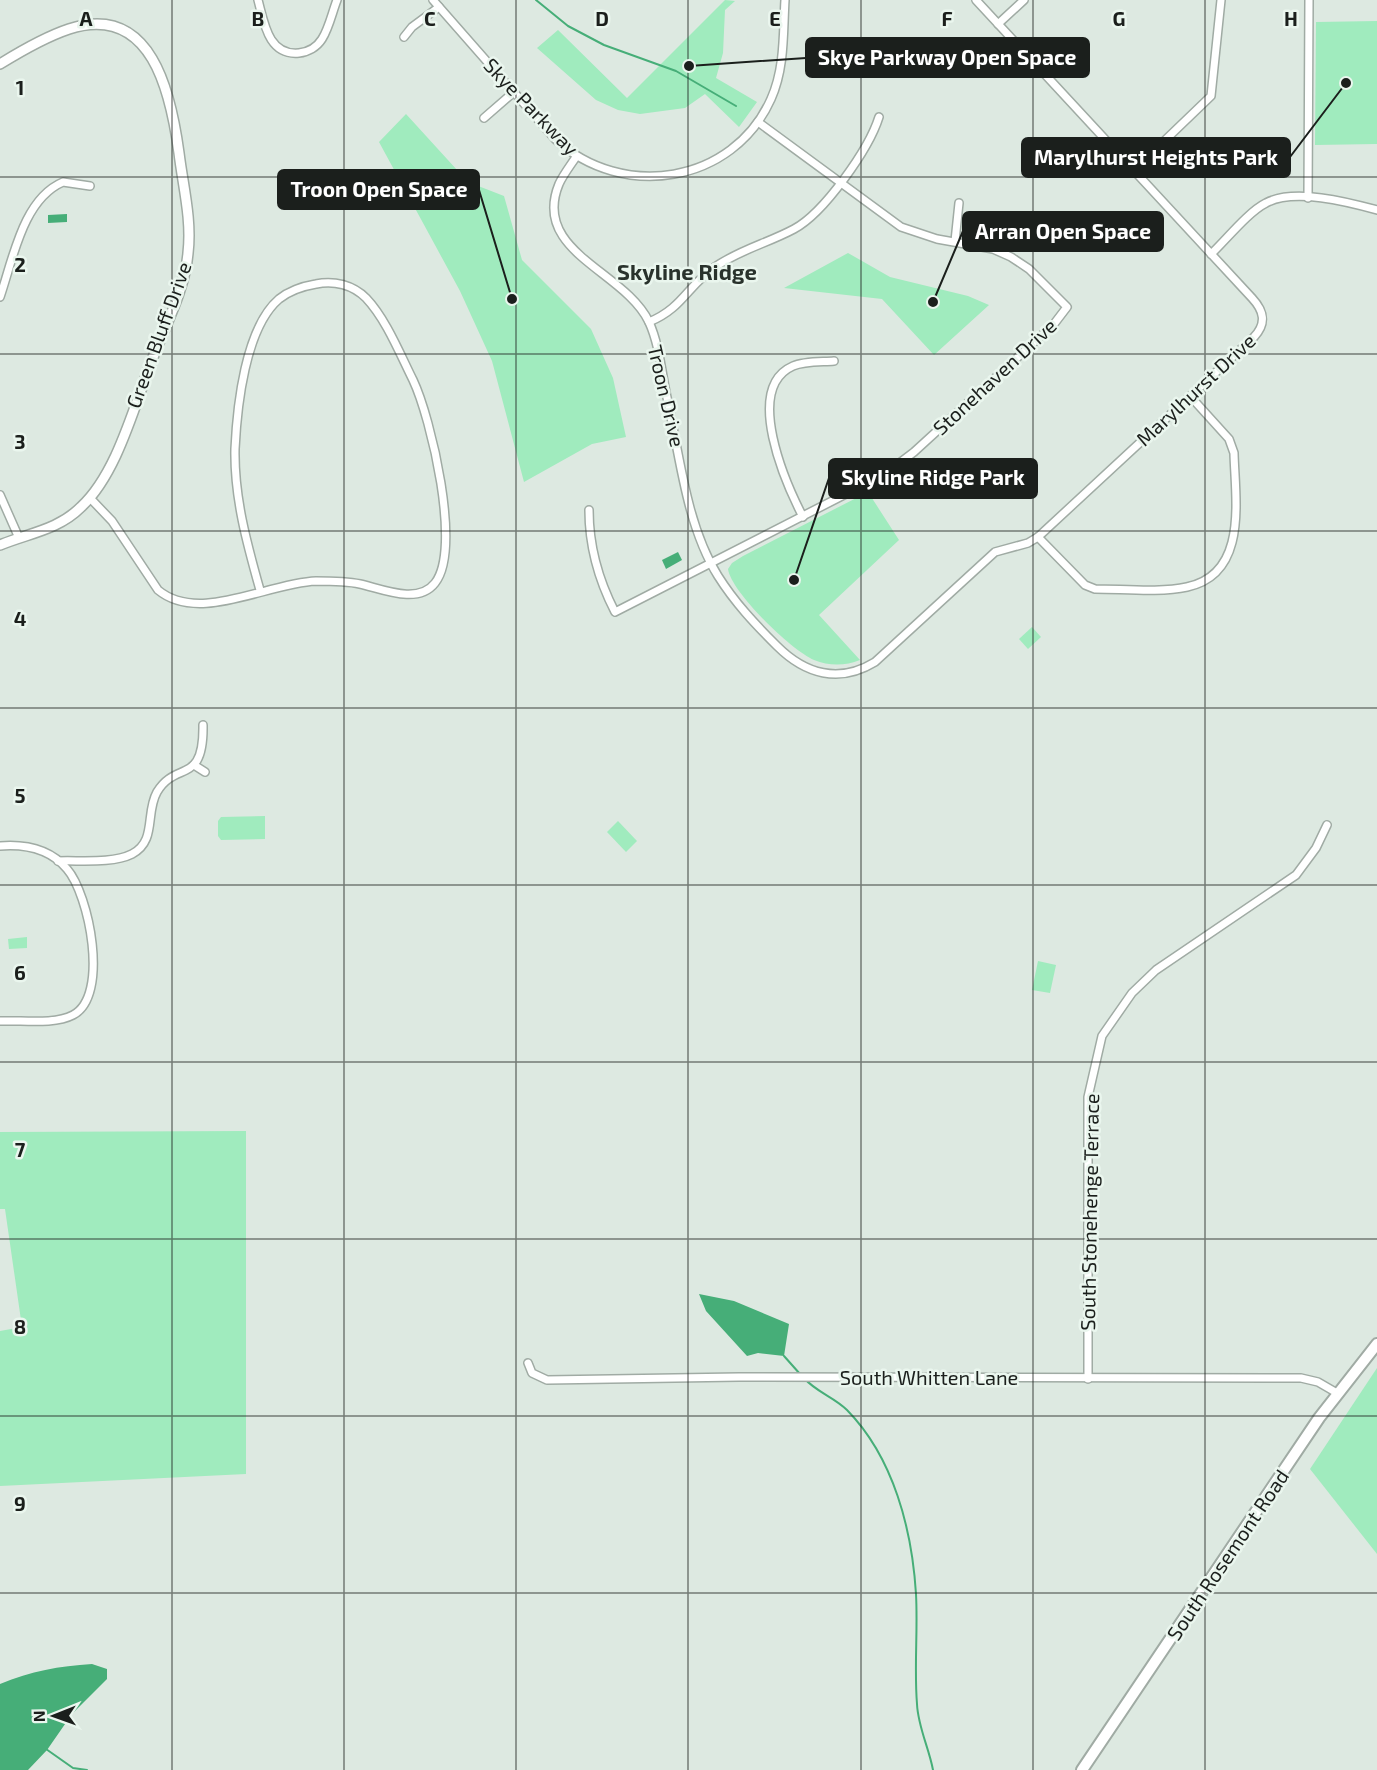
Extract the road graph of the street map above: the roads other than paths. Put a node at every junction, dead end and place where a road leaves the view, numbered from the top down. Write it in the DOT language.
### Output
graph roads {
  1 [pos="258,0"];
  2 [pos="337,0"];
  3 [pos="433,0"];
  4 [pos="785,0"];
  5 [pos="976,0"];
  6 [pos="1024,0"];
  7 [pos="1221,0"];
  8 [pos="1310,0"];
  9 [pos="439,8"];
  10 [pos="998,24"];
  11 [pos="404,37"];
  12 [pos="0,64"];
  13 [pos="514,92"];
  14 [pos="879,117"];
  15 [pos="484,118"];
  16 [pos="758,122"];
  17 [pos="576,157"];
  18 [pos="1133,171"];
  19 [pos="840,182"];
  20 [pos="90,186"];
  21 [pos="1308,198"];
  22 [pos="959,203"];
  23 [pos="1377,210"];
  24 [pos="955,241"];
  25 [pos="1211,254"];
  26 [pos="0,297"];
  27 [pos="649,322"];
  28 [pos="834,361"];
  29 [pos="1190,396"];
  30 [pos="0,495"];
  31 [pos="90,498"];
  32 [pos="589,510"];
  33 [pos="803,517"];
  34 [pos="1038,537"];
  35 [pos="20,538"];
  36 [pos="0,545"];
  37 [pos="712,564"];
  38 [pos="260,590"];
  39 [pos="781,650"];
  40 [pos="203,725"];
  41 [pos="194,765"];
  42 [pos="205,772"];
  43 [pos="1327,825"];
  44 [pos="0,846"];
  45 [pos="58,861"];
  46 [pos="0,1021"];
  47 [pos="1377,1344"];
  48 [pos="528,1363"];
  49 [pos="1088,1379"];
  50 [pos="1337,1393"];
  51 [pos="1082,1770"];
  1 -- 2 [label="street"];
  3 -- 9 [label="street, Skye Parkway"];
  4 -- 16 [label="street, Skye Parkway"];
  5 -- 10 [label="street, Marylhurst Drive"];
  6 -- 10 [label="street"];
  7 -- 18 [label="street"];
  8 -- 21 [label="street"];
  9 -- 11 [label="street"];
  9 -- 13 [label="street, Skye Parkway"];
  10 -- 18 [label="street, Marylhurst Drive"];
  12 -- 31 [label="street, Green Bluff Drive"];
  13 -- 15 [label="street"];
  13 -- 17 [label="street, Skye Parkway"];
  14 -- 19 [label="street"];
  16 -- 17 [label="street, Skye Parkway"];
  16 -- 19 [label="street, Stonehaven Drive"];
  17 -- 27 [label="street, Troon Drive"];
  18 -- 25 [label="street, Marylhurst Drive"];
  19 -- 24 [label="street, Stonehaven Drive"];
  19 -- 27 [label="street"];
  20 -- 26 [label="street"];
  21 -- 23 [label="street"];
  21 -- 25 [label="street"];
  22 -- 24 [label="street"];
  24 -- 33 [label="street, Stonehaven Drive"];
  25 -- 29 [label="street, Marylhurst Drive"];
  27 -- 37 [label="street, Troon Drive"];
  28 -- 33 [label="street"];
  29 -- 34 [label="street, Marylhurst Drive"];
  29 -- 34 [label="street"];
  30 -- 35 [label="street"];
  31 -- 35 [label="street, Green Bluff Drive"];
  31 -- 38 [label="street"];
  32 -- 37 [label="street, Stonehaven Drive"];
  33 -- 37 [label="street, Stonehaven Drive"];
  34 -- 39 [label="street, Marylhurst Drive"];
  35 -- 36 [label="street, Green Bluff Drive"];
  37 -- 39 [label="street, Troon Drive"];
  38 -- 38 [label="street"];
  40 -- 41 [label="street"];
  41 -- 42 [label="street"];
  41 -- 45 [label="street"];
  43 -- 49 [label="street, South Stonehenge Terrace"];
  44 -- 45 [label="street"];
  45 -- 46 [label="street"];
  47 -- 50 [label="main road, South Rosemont Road"];
  48 -- 49 [label="street, South Whitten Lane"];
  49 -- 50 [label="street, South Whitten Lane"];
  50 -- 51 [label="main road, South Rosemont Road"];
}
